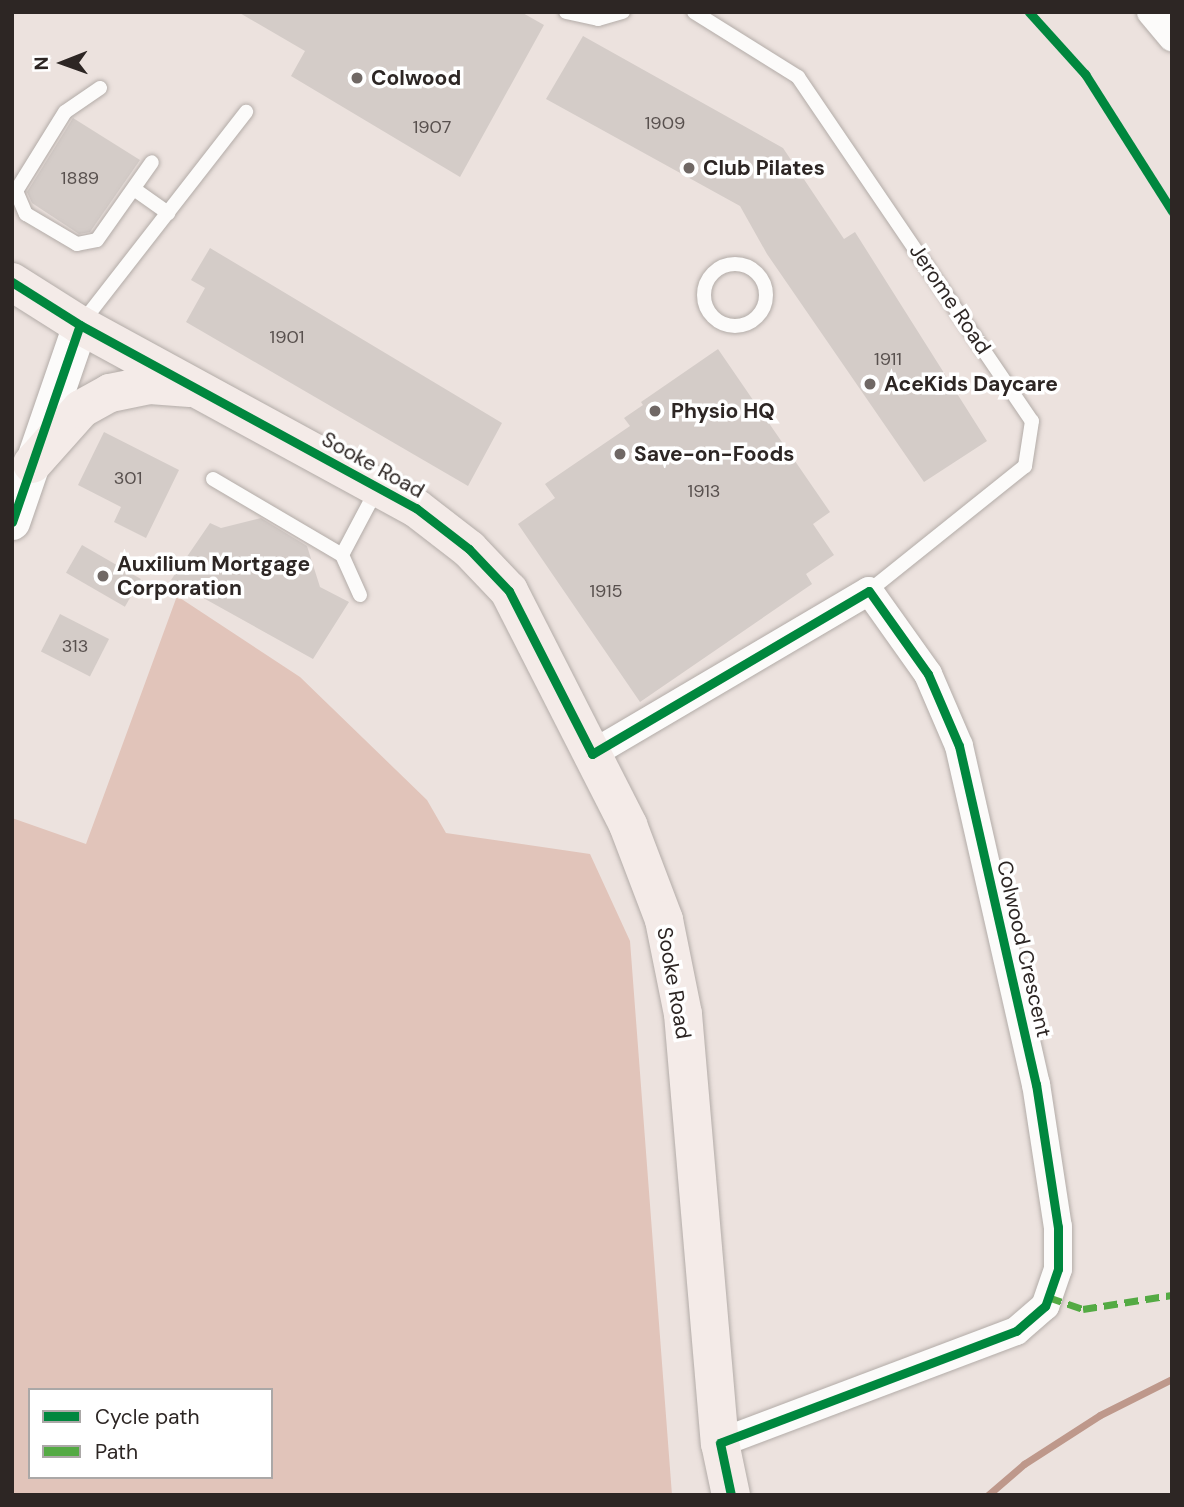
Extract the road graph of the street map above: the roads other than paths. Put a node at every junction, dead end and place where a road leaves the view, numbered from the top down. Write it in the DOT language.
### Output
graph roads {
  1 [pos="566,12"];
  2 [pos="623,12"];
  3 [pos="694,12"];
  4 [pos="1151,12"];
  5 [pos="1172,37"];
  6 [pos="100,88"];
  7 [pos="246,112"];
  8 [pos="152,162"];
  9 [pos="134,188"];
  10 [pos="167,213"];
  11 [pos="758,275"];
  12 [pos="12,282"];
  13 [pos="80,325"];
  14 [pos="196,388"];
  15 [pos="32,464"];
  16 [pos="213,479"];
  17 [pos="378,487"];
  18 [pos="12,522"];
  19 [pos="342,555"];
  20 [pos="869,591"];
  21 [pos="360,595"];
  22 [pos="592,754"];
  23 [pos="720,1443"];
  24 [pos="731,1495"];
  1 -- 2 [label="lane"];
  3 -- 20 [label="lane, Jerome Road"];
  4 -- 5 [label="street"];
  6 -- 9 [label="lane"];
  7 -- 10 [label="lane"];
  8 -- 9 [label="lane"];
  9 -- 10 [label="lane"];
  10 -- 13 [label="lane"];
  11 -- 11 [label="lane"];
  12 -- 13 [label="main road, Sooke Road"];
  13 -- 14 [label="main road, Sooke Road"];
  13 -- 15 [label="street"];
  14 -- 15 [label="main road"];
  14 -- 17 [label="main road, Sooke Road"];
  15 -- 18 [label="street"];
  16 -- 19 [label="lane"];
  17 -- 19 [label="lane"];
  17 -- 22 [label="main road, Sooke Road"];
  19 -- 21 [label="lane"];
  20 -- 22 [label="street"];
  20 -- 23 [label="street, Colwood Crescent"];
  22 -- 23 [label="main road, Sooke Road"];
  23 -- 24 [label="main road, Sooke Road"];
}
